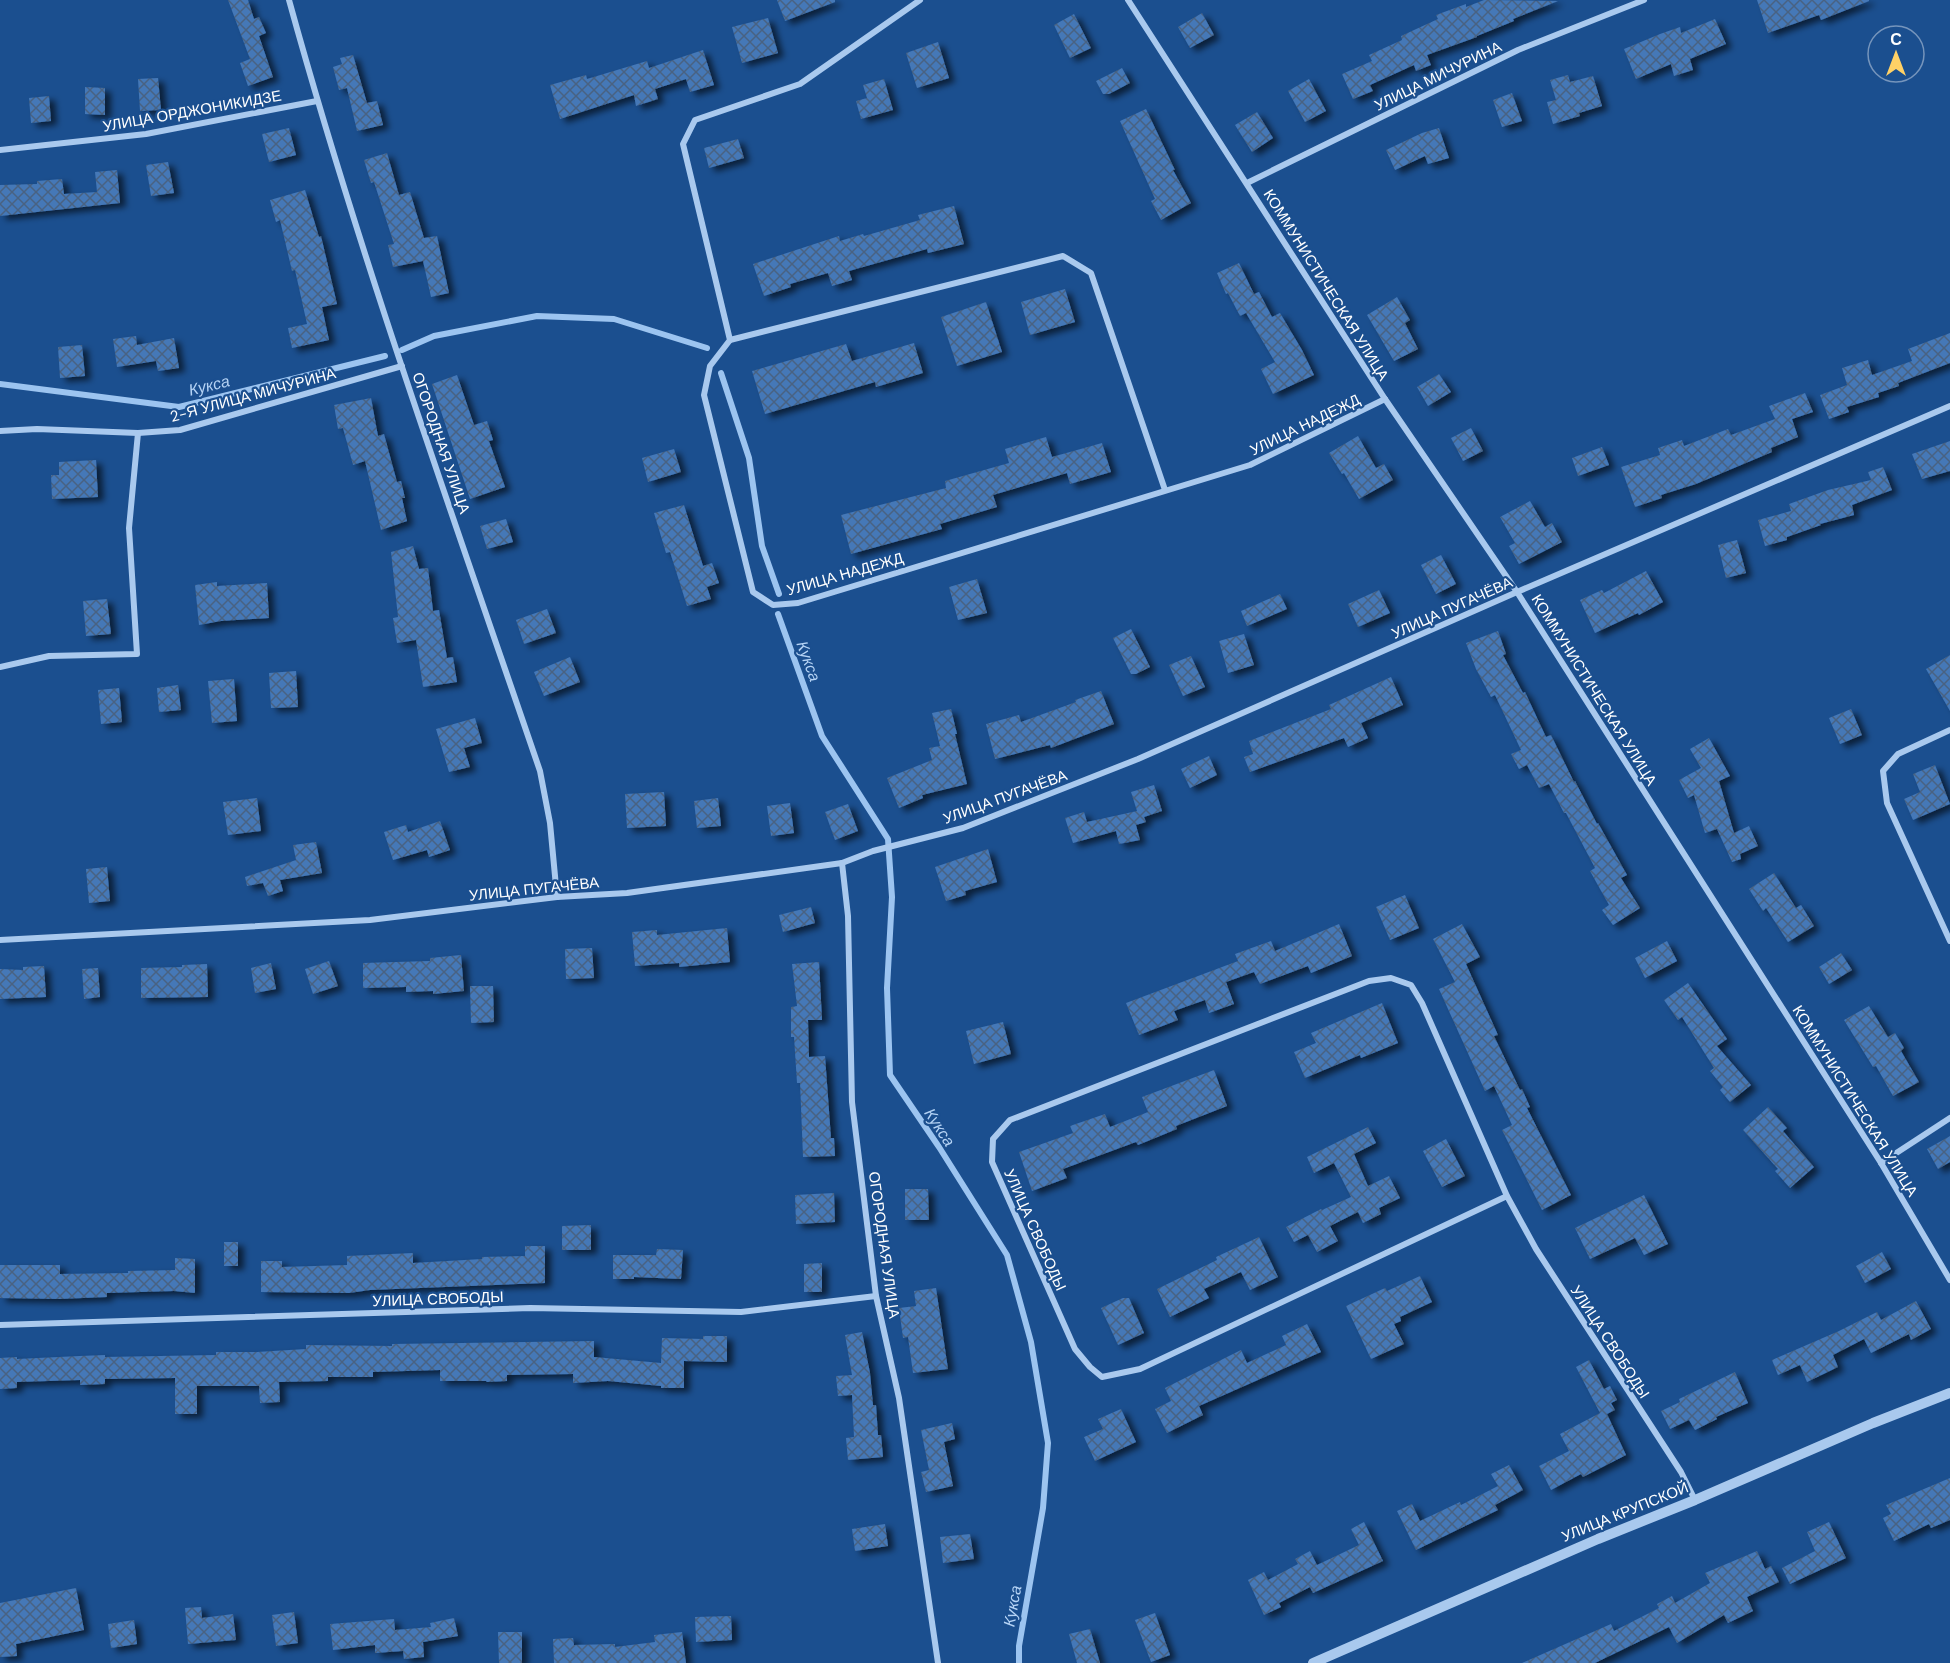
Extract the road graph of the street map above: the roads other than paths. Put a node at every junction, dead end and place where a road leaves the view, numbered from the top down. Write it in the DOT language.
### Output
graph roads {
  1 [pos="289,0"];
  2 [pos="920,0"];
  3 [pos="1128,0"];
  4 [pos="1644,0"];
  5 [pos="317,101"];
  6 [pos="0,150"];
  7 [pos="1247,183"];
  8 [pos="730,340"];
  9 [pos="402,366"];
  10 [pos="1384,399"];
  11 [pos="1950,406"];
  12 [pos="0,431"];
  13 [pos="138,433"];
  14 [pos="1165,490"];
  15 [pos="1517,592"];
  16 [pos="0,667"];
  17 [pos="1950,730"];
  18 [pos="842,863"];
  19 [pos="557,897"];
  20 [pos="0,940"];
  21 [pos="1950,941"];
  22 [pos="1950,1118"];
  23 [pos="1881,1163"];
  24 [pos="1507,1196"];
  25 [pos="1950,1280"];
  26 [pos="876,1296"];
  27 [pos="0,1325"];
  28 [pos="1950,1393"];
  29 [pos="1695,1500"];
  30 [pos="938,1663"];
  31 [pos="1313,1663"];
  1 -- 5 [label="street, ОГОРОДНАЯ УЛИЦА"];
  2 -- 8 [label="street"];
  3 -- 7 [label="street, КОММУНИСТИЧЕСКАЯ УЛИЦА"];
  4 -- 7 [label="street, УЛИЦА МИЧУРИНА"];
  5 -- 6 [label="street, УЛИЦА ОРДЖОНИКИДЗЕ"];
  5 -- 9 [label="street, ОГОРОДНАЯ УЛИЦА"];
  7 -- 10 [label="street, КОММУНИСТИЧЕСКАЯ УЛИЦА"];
  8 -- 14 [label="street"];
  8 -- 14 [label="street, УЛИЦА НАДЕЖД"];
  9 -- 13 [label="street, 2-Я УЛИЦА МИЧУРИНА"];
  9 -- 19 [label="street, ОГОРОДНАЯ УЛИЦА"];
  10 -- 14 [label="street, УЛИЦА НАДЕЖД"];
  10 -- 15 [label="street, КОММУНИСТИЧЕСКАЯ УЛИЦА"];
  11 -- 15 [label="street, УЛИЦА ПУГАЧЁВА"];
  12 -- 13 [label="street, 2-Я УЛИЦА МИЧУРИНА"];
  13 -- 16 [label="street"];
  15 -- 18 [label="street, УЛИЦА ПУГАЧЁВА"];
  15 -- 23 [label="street, КОММУНИСТИЧЕСКАЯ УЛИЦА"];
  17 -- 21 [label="street"];
  18 -- 19 [label="street, УЛИЦА ПУГАЧЁВА"];
  18 -- 26 [label="street, ОГОРОДНАЯ УЛИЦА"];
  19 -- 20 [label="street, УЛИЦА ПУГАЧЁВА"];
  22 -- 23 [label="street"];
  23 -- 25 [label="street, КОММУНИСТИЧЕСКАЯ УЛИЦА"];
  24 -- 24 [label="street, УЛИЦА СВОБОДЫ"];
  24 -- 29 [label="street, УЛИЦА СВОБОДЫ"];
  26 -- 27 [label="street, УЛИЦА СВОБОДЫ"];
  26 -- 30 [label="street, ОГОРОДНАЯ УЛИЦА"];
  28 -- 29 [label="street, УЛИЦА КРУПСКОЙ"];
  29 -- 31 [label="street, УЛИЦА КРУПСКОЙ"];
}
